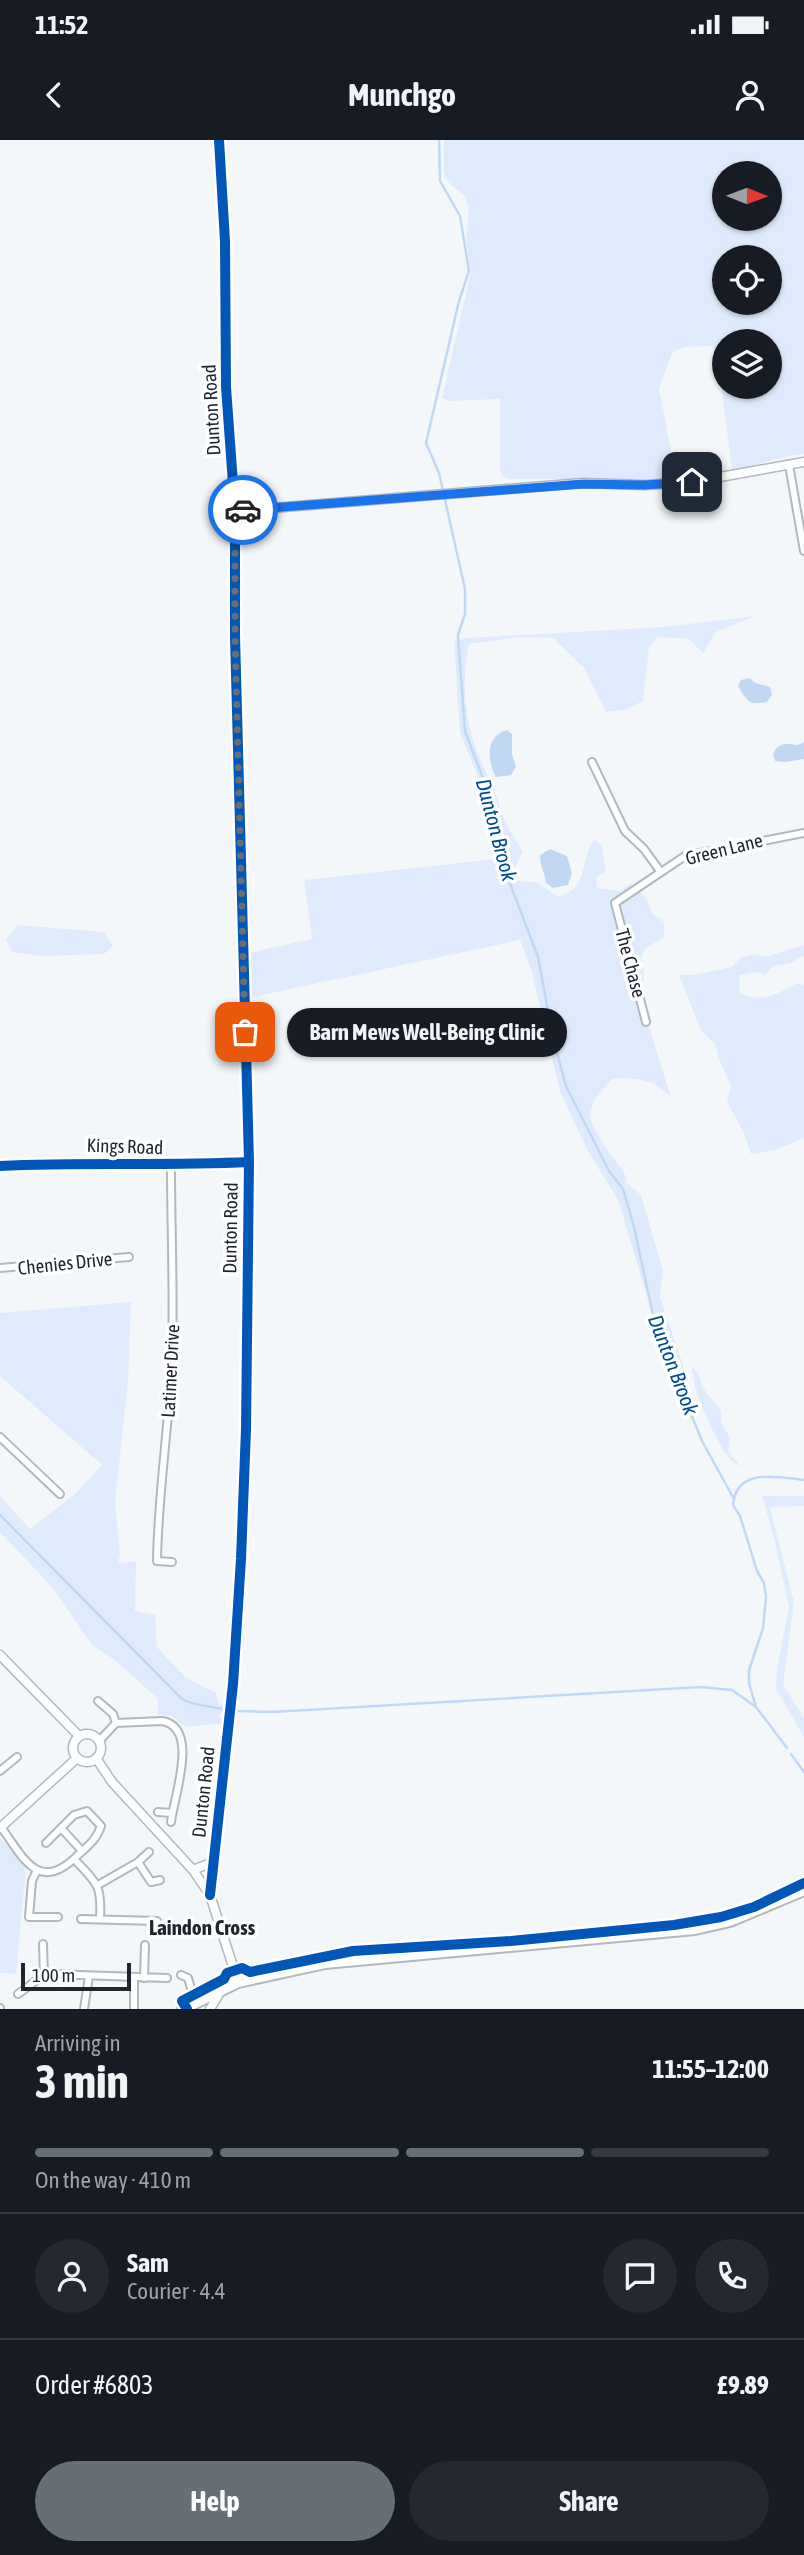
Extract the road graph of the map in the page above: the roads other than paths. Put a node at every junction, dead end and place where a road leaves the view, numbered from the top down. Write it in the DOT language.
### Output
graph roads {
  1 [pos="219,140"];
  2 [pos="804,462"];
  3 [pos="789,465"];
  4 [pos="235,511"];
  5 [pos="804,551"];
  6 [pos="592,762"];
  7 [pos="804,833"];
  8 [pos="660,871"];
  9 [pos="615,903"];
  10 [pos="646,1022"];
  11 [pos="249,1162"];
  12 [pos="171,1165"];
  13 [pos="0,1166"];
  14 [pos="129,1257"];
  15 [pos="0,1268"];
  16 [pos="0,1437"];
  17 [pos="60,1494"];
  18 [pos="172,1562"];
  19 [pos="0,1655"];
  20 [pos="99,1701"];
  21 [pos="107,1708"];
  22 [pos="102,1715"];
  23 [pos="116,1723"];
  24 [pos="79,1736"];
  25 [pos="100,1740"];
  26 [pos="17,1758"];
  27 [pos="96,1758"];
  28 [pos="76,1759"];
  29 [pos="0,1771"];
  30 [pos="158,1812"];
  31 [pos="172,1813"];
  32 [pos="171,1822"];
  33 [pos="1,1828"];
  34 [pos="61,1828"];
  35 [pos="46,1843"];
  36 [pos="82,1851"];
  37 [pos="149,1852"];
  38 [pos="74,1858"];
  39 [pos="138,1862"];
  40 [pos="213,1862"];
  41 [pos="37,1870"];
  42 [pos="193,1870"];
  43 [pos="160,1880"];
  44 [pos="98,1885"];
  45 [pos="804,1889"];
  46 [pos="210,1895"];
  47 [pos="58,1917"];
  48 [pos="81,1919"];
  49 [pos="100,1919"];
  50 [pos="157,1922"];
  51 [pos="43,1944"];
  52 [pos="145,1945"];
  53 [pos="181,1975"];
  54 [pos="44,1976"];
  55 [pos="89,1976"];
  56 [pos="134,1978"];
  57 [pos="144,1978"];
  58 [pos="167,1978"];
  59 [pos="238,1982"];
  60 [pos="222,1989"];
  61 [pos="18,1994"];
  62 [pos="195,2002"];
  63 [pos="84,2009"];
  64 [pos="134,2009"];
  65 [pos="183,2009"];
  66 [pos="210,2009"];
  1 -- 4 [label="street, Dunton Road"];
  2 -- 3 [label="street"];
  3 -- 4 [label="street"];
  3 -- 5 [label="street"];
  4 -- 11 [label="street, Dunton Road"];
  6 -- 8 [label="street"];
  7 -- 8 [label="street, Green Lane"];
  8 -- 9 [label="street, Green Lane"];
  9 -- 10 [label="street, The Chase"];
  11 -- 12 [label="street, Kings Road"];
  11 -- 40 [label="street, Dunton Road"];
  12 -- 13 [label="street, Kings Road"];
  12 -- 18 [label="street, Latimer Drive"];
  14 -- 15 [label="street, Chenies Drive"];
  16 -- 17 [label="street"];
  19 -- 24 [label="street"];
  20 -- 21 [label="street"];
  21 -- 22 [label="street"];
  21 -- 23 [label="street"];
  23 -- 25 [label="street"];
  23 -- 31 [label="street"];
  24 -- 25 [label="street"];
  24 -- 28 [label="street"];
  25 -- 27 [label="street"];
  26 -- 29 [label="street"];
  27 -- 28 [label="street"];
  27 -- 42 [label="street"];
  28 -- 33 [label="street"];
  30 -- 31 [label="street"];
  31 -- 32 [label="street"];
  33 -- 41 [label="street"];
  34 -- 35 [label="street"];
  34 -- 36 [label="street"];
  34 -- 36 [label="street"];
  36 -- 38 [label="street"];
  37 -- 39 [label="street"];
  38 -- 41 [label="street"];
  38 -- 44 [label="street"];
  39 -- 43 [label="street"];
  39 -- 44 [label="street"];
  40 -- 42 [label="street"];
  40 -- 46 [label="street, Dunton Road"];
  41 -- 47 [label="street"];
  42 -- 46 [label="street"];
  44 -- 49 [label="street"];
  45 -- 59 [label="main road"];
  46 -- 59 [label="street"];
  48 -- 49 [label="street"];
  49 -- 50 [label="street"];
  51 -- 54 [label="street"];
  52 -- 57 [label="street"];
  53 -- 62 [label="street"];
  54 -- 55 [label="street"];
  54 -- 61 [label="street"];
  55 -- 56 [label="street"];
  55 -- 63 [label="street"];
  56 -- 57 [label="street"];
  56 -- 64 [label="street"];
  57 -- 58 [label="street"];
  59 -- 60 [label="main road"];
  60 -- 62 [label="main road"];
  60 -- 66 [label="street"];
  62 -- 65 [label="main road"];
}
